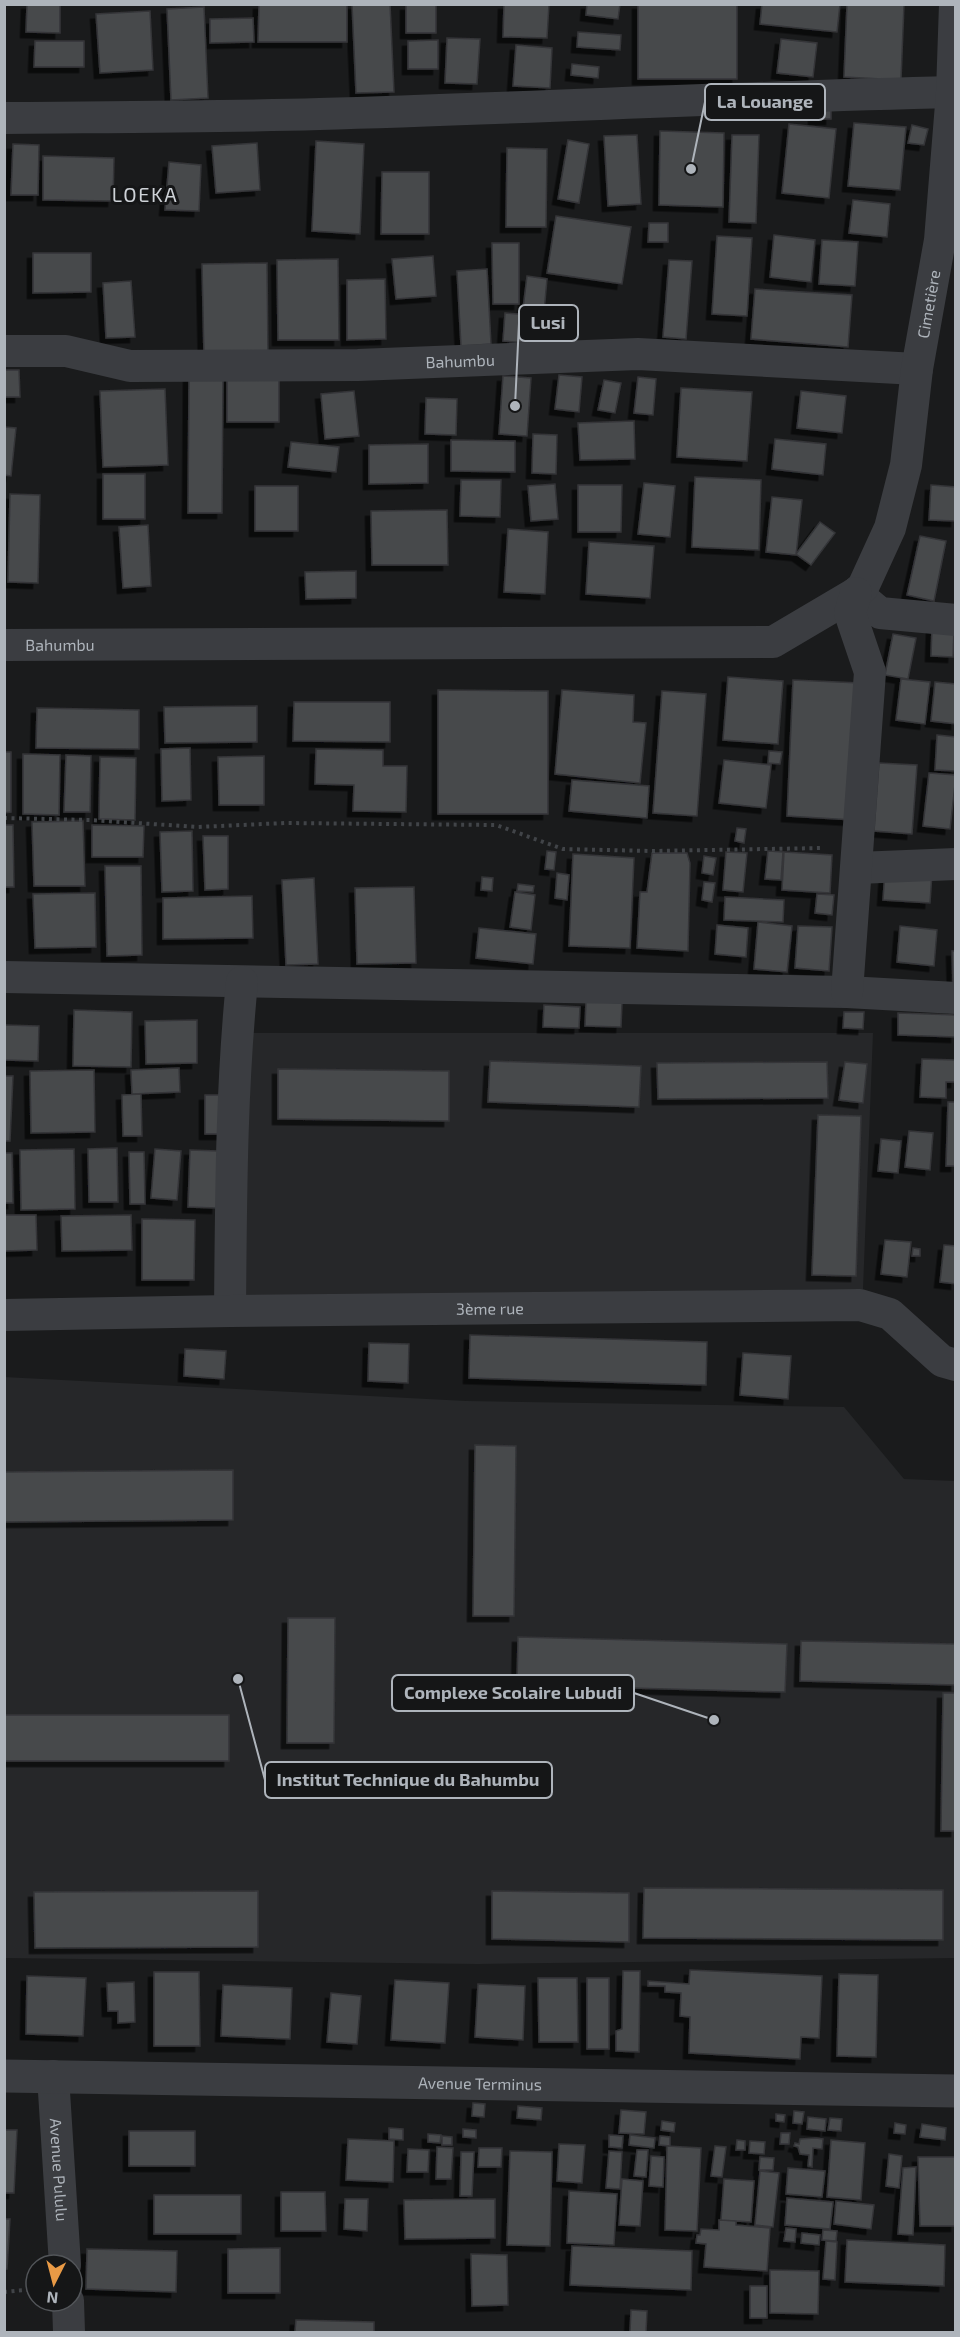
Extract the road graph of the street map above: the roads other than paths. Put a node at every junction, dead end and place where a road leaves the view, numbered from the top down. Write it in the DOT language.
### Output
graph roads {
  1 [pos="955,4"];
  2 [pos="952,92"];
  3 [pos="4,118"];
  4 [pos="948,241"];
  5 [pos="4,351"];
  6 [pos="917,369"];
  7 [pos="856,593"];
  8 [pos="956,620"];
  9 [pos="4,645"];
  10 [pos="857,858"];
  11 [pos="956,864"];
  12 [pos="4,977"];
  13 [pos="242,982"];
  14 [pos="847,992"];
  15 [pos="956,998"];
  16 [pos="230,1311"];
  17 [pos="4,1315"];
  18 [pos="956,1365"];
  19 [pos="4,2076"];
  20 [pos="53,2076"];
  21 [pos="956,2091"];
  22 [pos="65,2253"];
  23 [pos="68,2313"];
  24 [pos="69,2332"];
  1 -- 2 [label="street, Cimetière"];
  2 -- 3 [label="street"];
  2 -- 4 [label="street, Cimetière"];
  4 -- 6 [label="street, Cimetière"];
  5 -- 6 [label="street, Bahumbu"];
  6 -- 7 [label="street, Cimetière"];
  7 -- 8 [label="street"];
  7 -- 9 [label="street, Bahumbu"];
  7 -- 10 [label="street"];
  10 -- 11 [label="street"];
  10 -- 14 [label="street"];
  12 -- 13 [label="street"];
  13 -- 14 [label="street"];
  13 -- 16 [label="street"];
  14 -- 15 [label="street"];
  16 -- 17 [label="street, 3ème rue"];
  16 -- 18 [label="street, 3ème rue"];
  19 -- 20 [label="street, Avenue Terminus"];
  20 -- 21 [label="street, Avenue Terminus"];
  20 -- 22 [label="street, Avenue Pululu"];
  23 -- 24 [label="street"];
}
